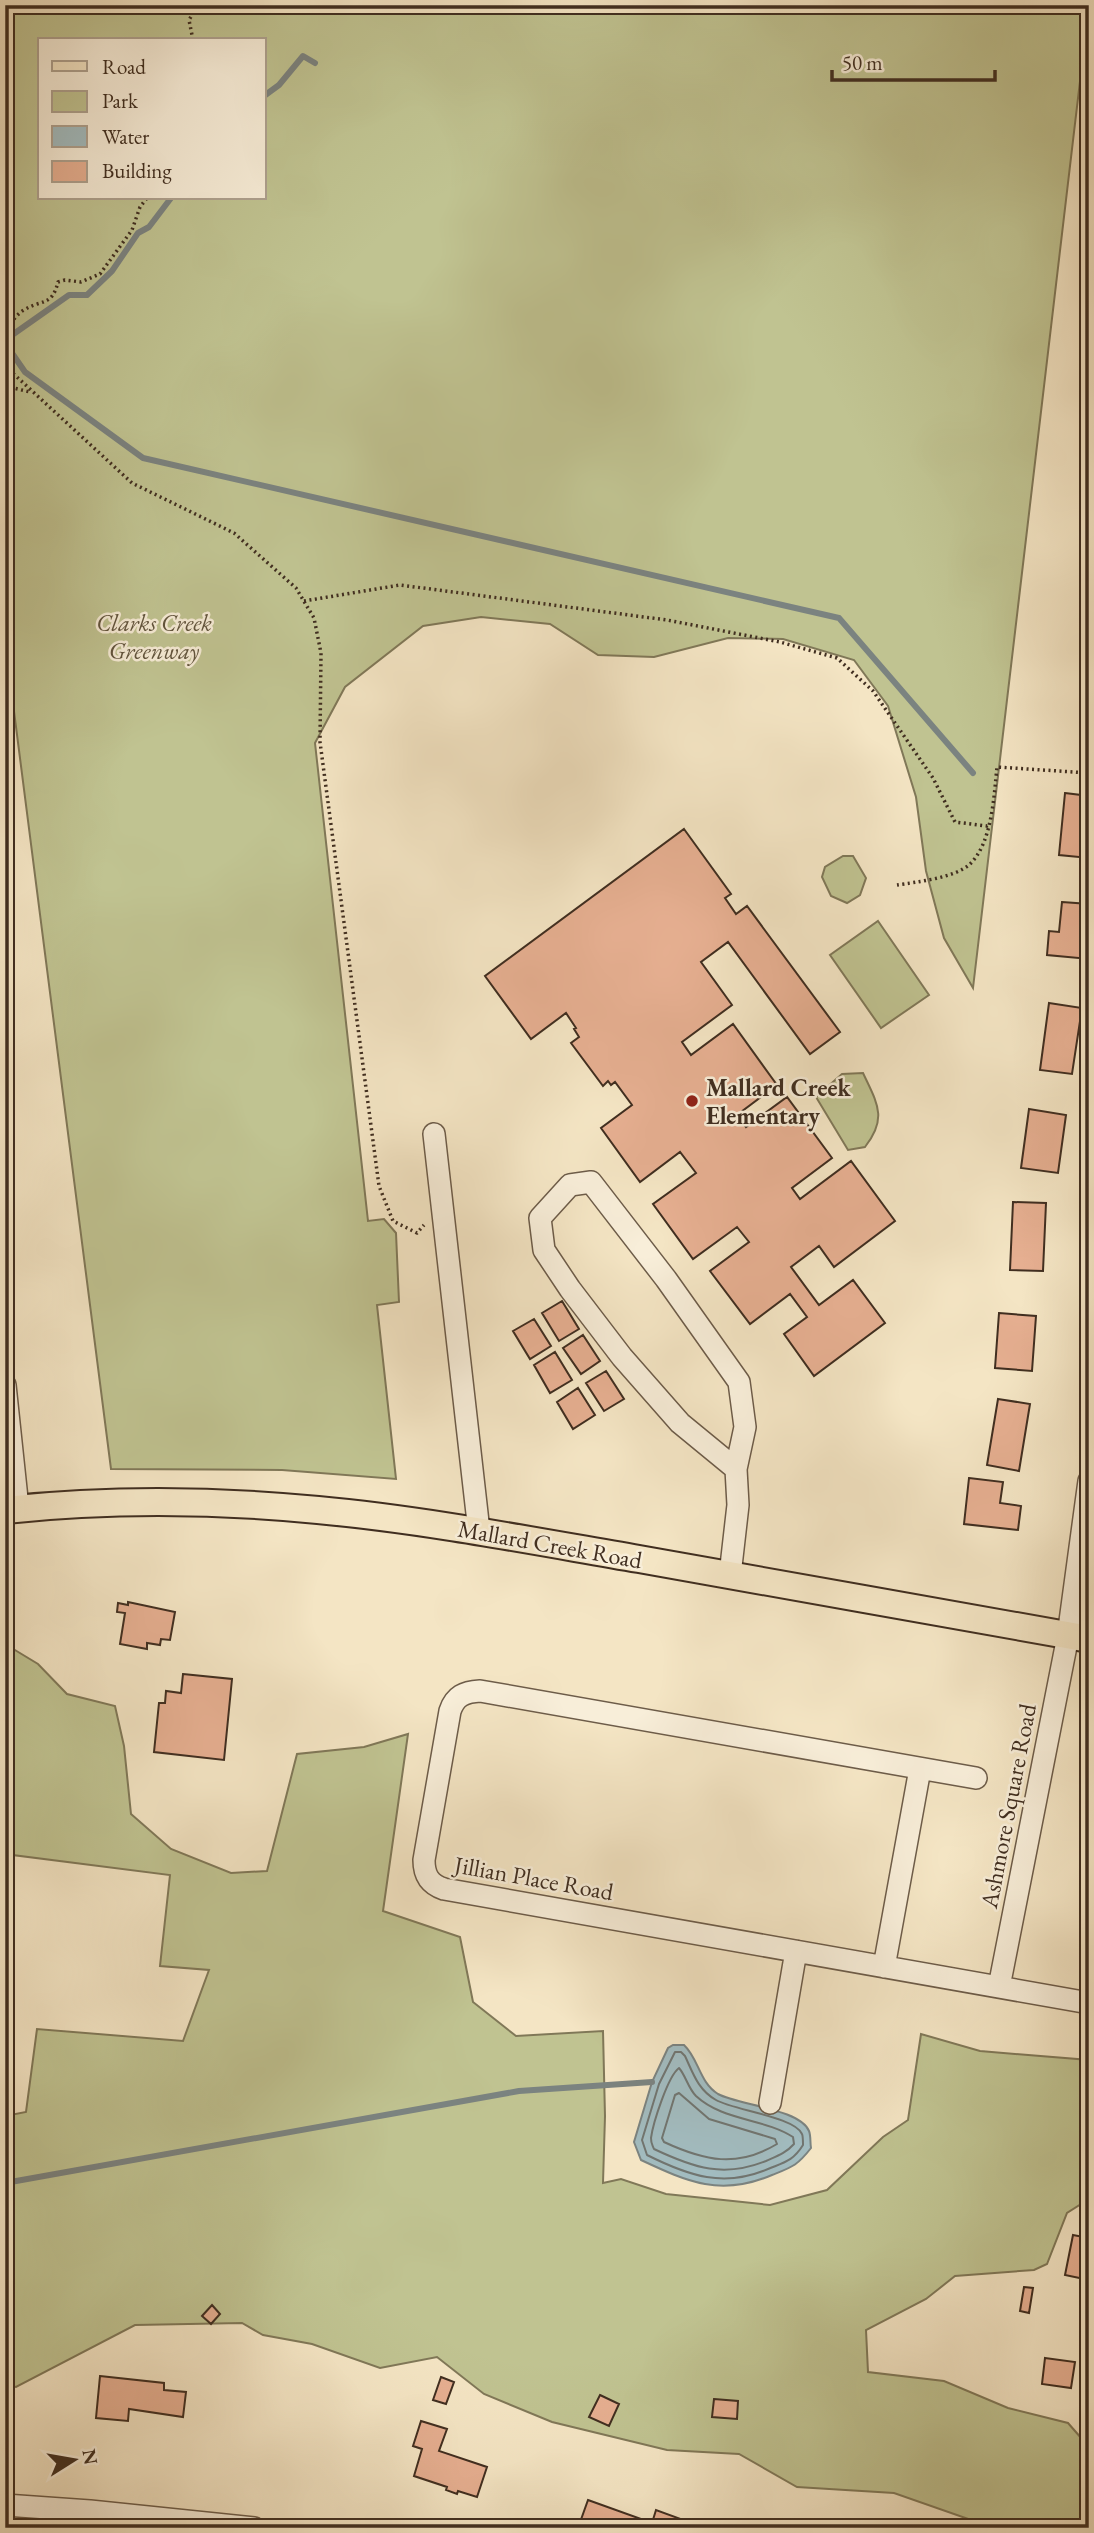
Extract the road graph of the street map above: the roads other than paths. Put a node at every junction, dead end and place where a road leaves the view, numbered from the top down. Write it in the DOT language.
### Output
graph roads {
  1 [pos="434,1134"];
  2 [pos="5,1385"];
  3 [pos="736,1469"];
  4 [pos="1089,1481"];
  5 [pos="12,1509"];
  6 [pos="479,1531"];
  7 [pos="730,1575"];
  8 [pos="1078,1637"];
  9 [pos="919,1769"];
  10 [pos="976,1778"];
  11 [pos="796,1951"];
  12 [pos="884,1967"];
  13 [pos="999,1987"];
  14 [pos="1089,2003"];
  15 [pos="770,2103"];
  16 [pos="5,2505"];
  17 [pos="254,2528"];
  1 -- 6 [label="street"];
  2 -- 5 [label="street"];
  3 -- 3 [label="street"];
  3 -- 7 [label="street"];
  4 -- 8 [label="street, Ashmore Square Road"];
  5 -- 6 [label="main road, Mallard Creek Road"];
  6 -- 7 [label="main road, Mallard Creek Road"];
  7 -- 8 [label="main road, Mallard Creek Road"];
  8 -- 13 [label="street, Ashmore Square Road"];
  9 -- 10 [label="street, Jillian Place Road"];
  9 -- 11 [label="street, Jillian Place Road"];
  9 -- 12 [label="street"];
  11 -- 12 [label="street, Jillian Place Road"];
  11 -- 15 [label="street"];
  12 -- 13 [label="street, Jillian Place Road"];
  13 -- 14 [label="street, Jillian Place Road"];
  16 -- 17 [label="street"];
}
